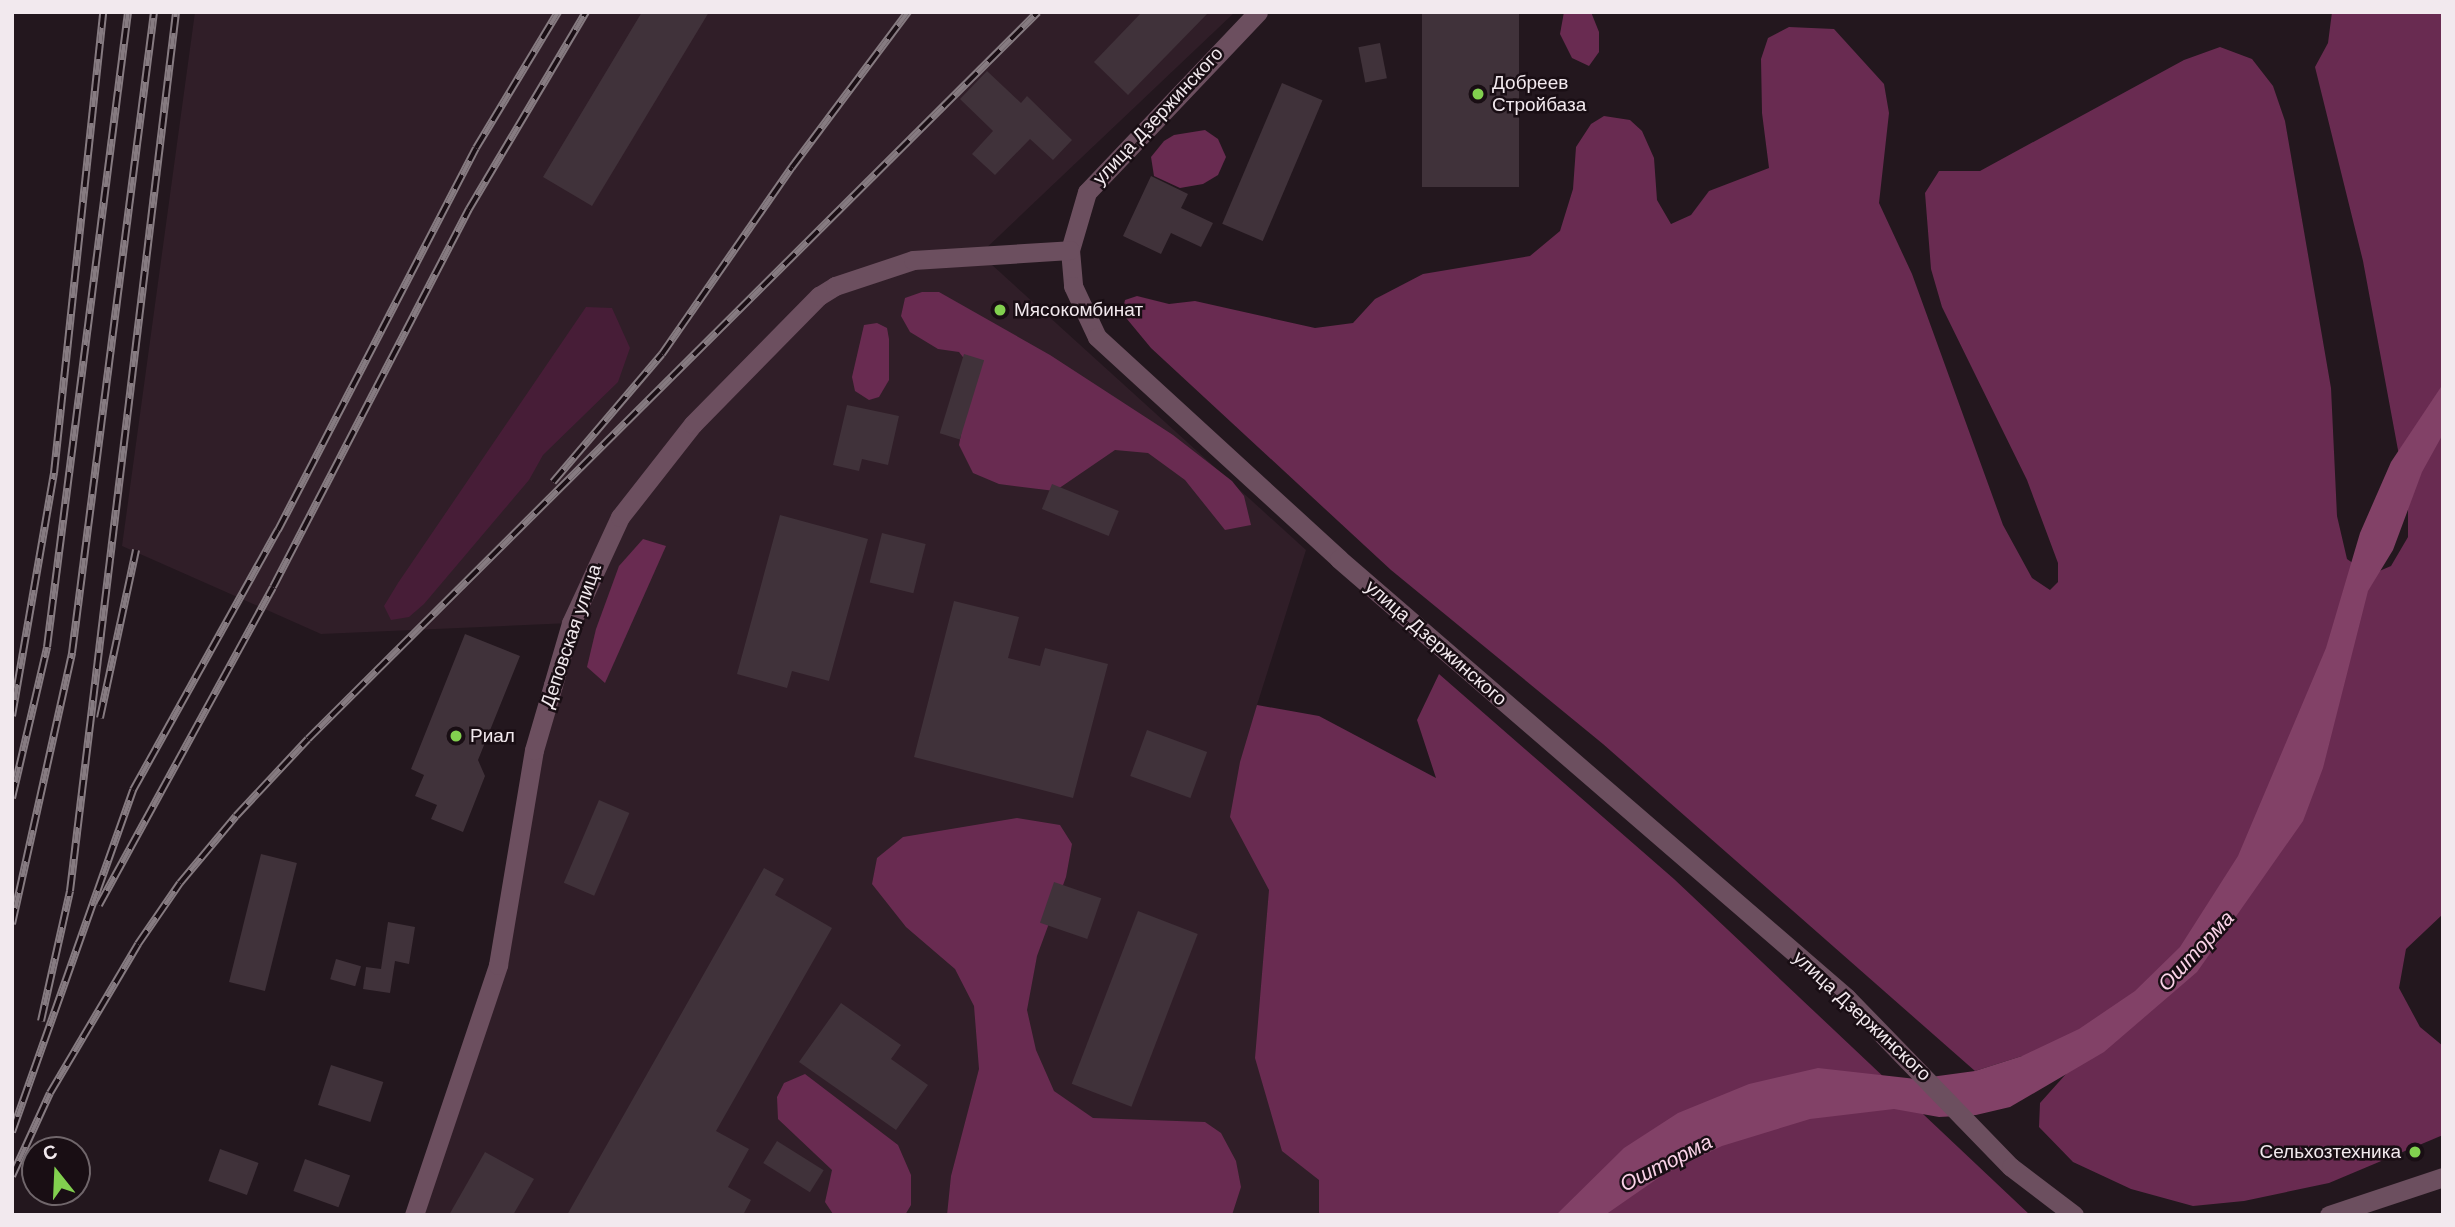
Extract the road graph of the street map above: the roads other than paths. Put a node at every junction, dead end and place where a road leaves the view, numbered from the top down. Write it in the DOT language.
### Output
graph roads {
  1 [pos="1258,12"];
  2 [pos="1070,250"];
  3 [pos="2443,1177"];
  4 [pos="414,1215"];
  5 [pos="2074,1215"];
  6 [pos="2329,1215"];
  1 -- 2 [label="street, улица Дзержинского"];
  2 -- 4 [label="street, Деповская улица"];
  2 -- 5 [label="street, улица Дзержинского"];
  3 -- 6 [label="street"];
}
